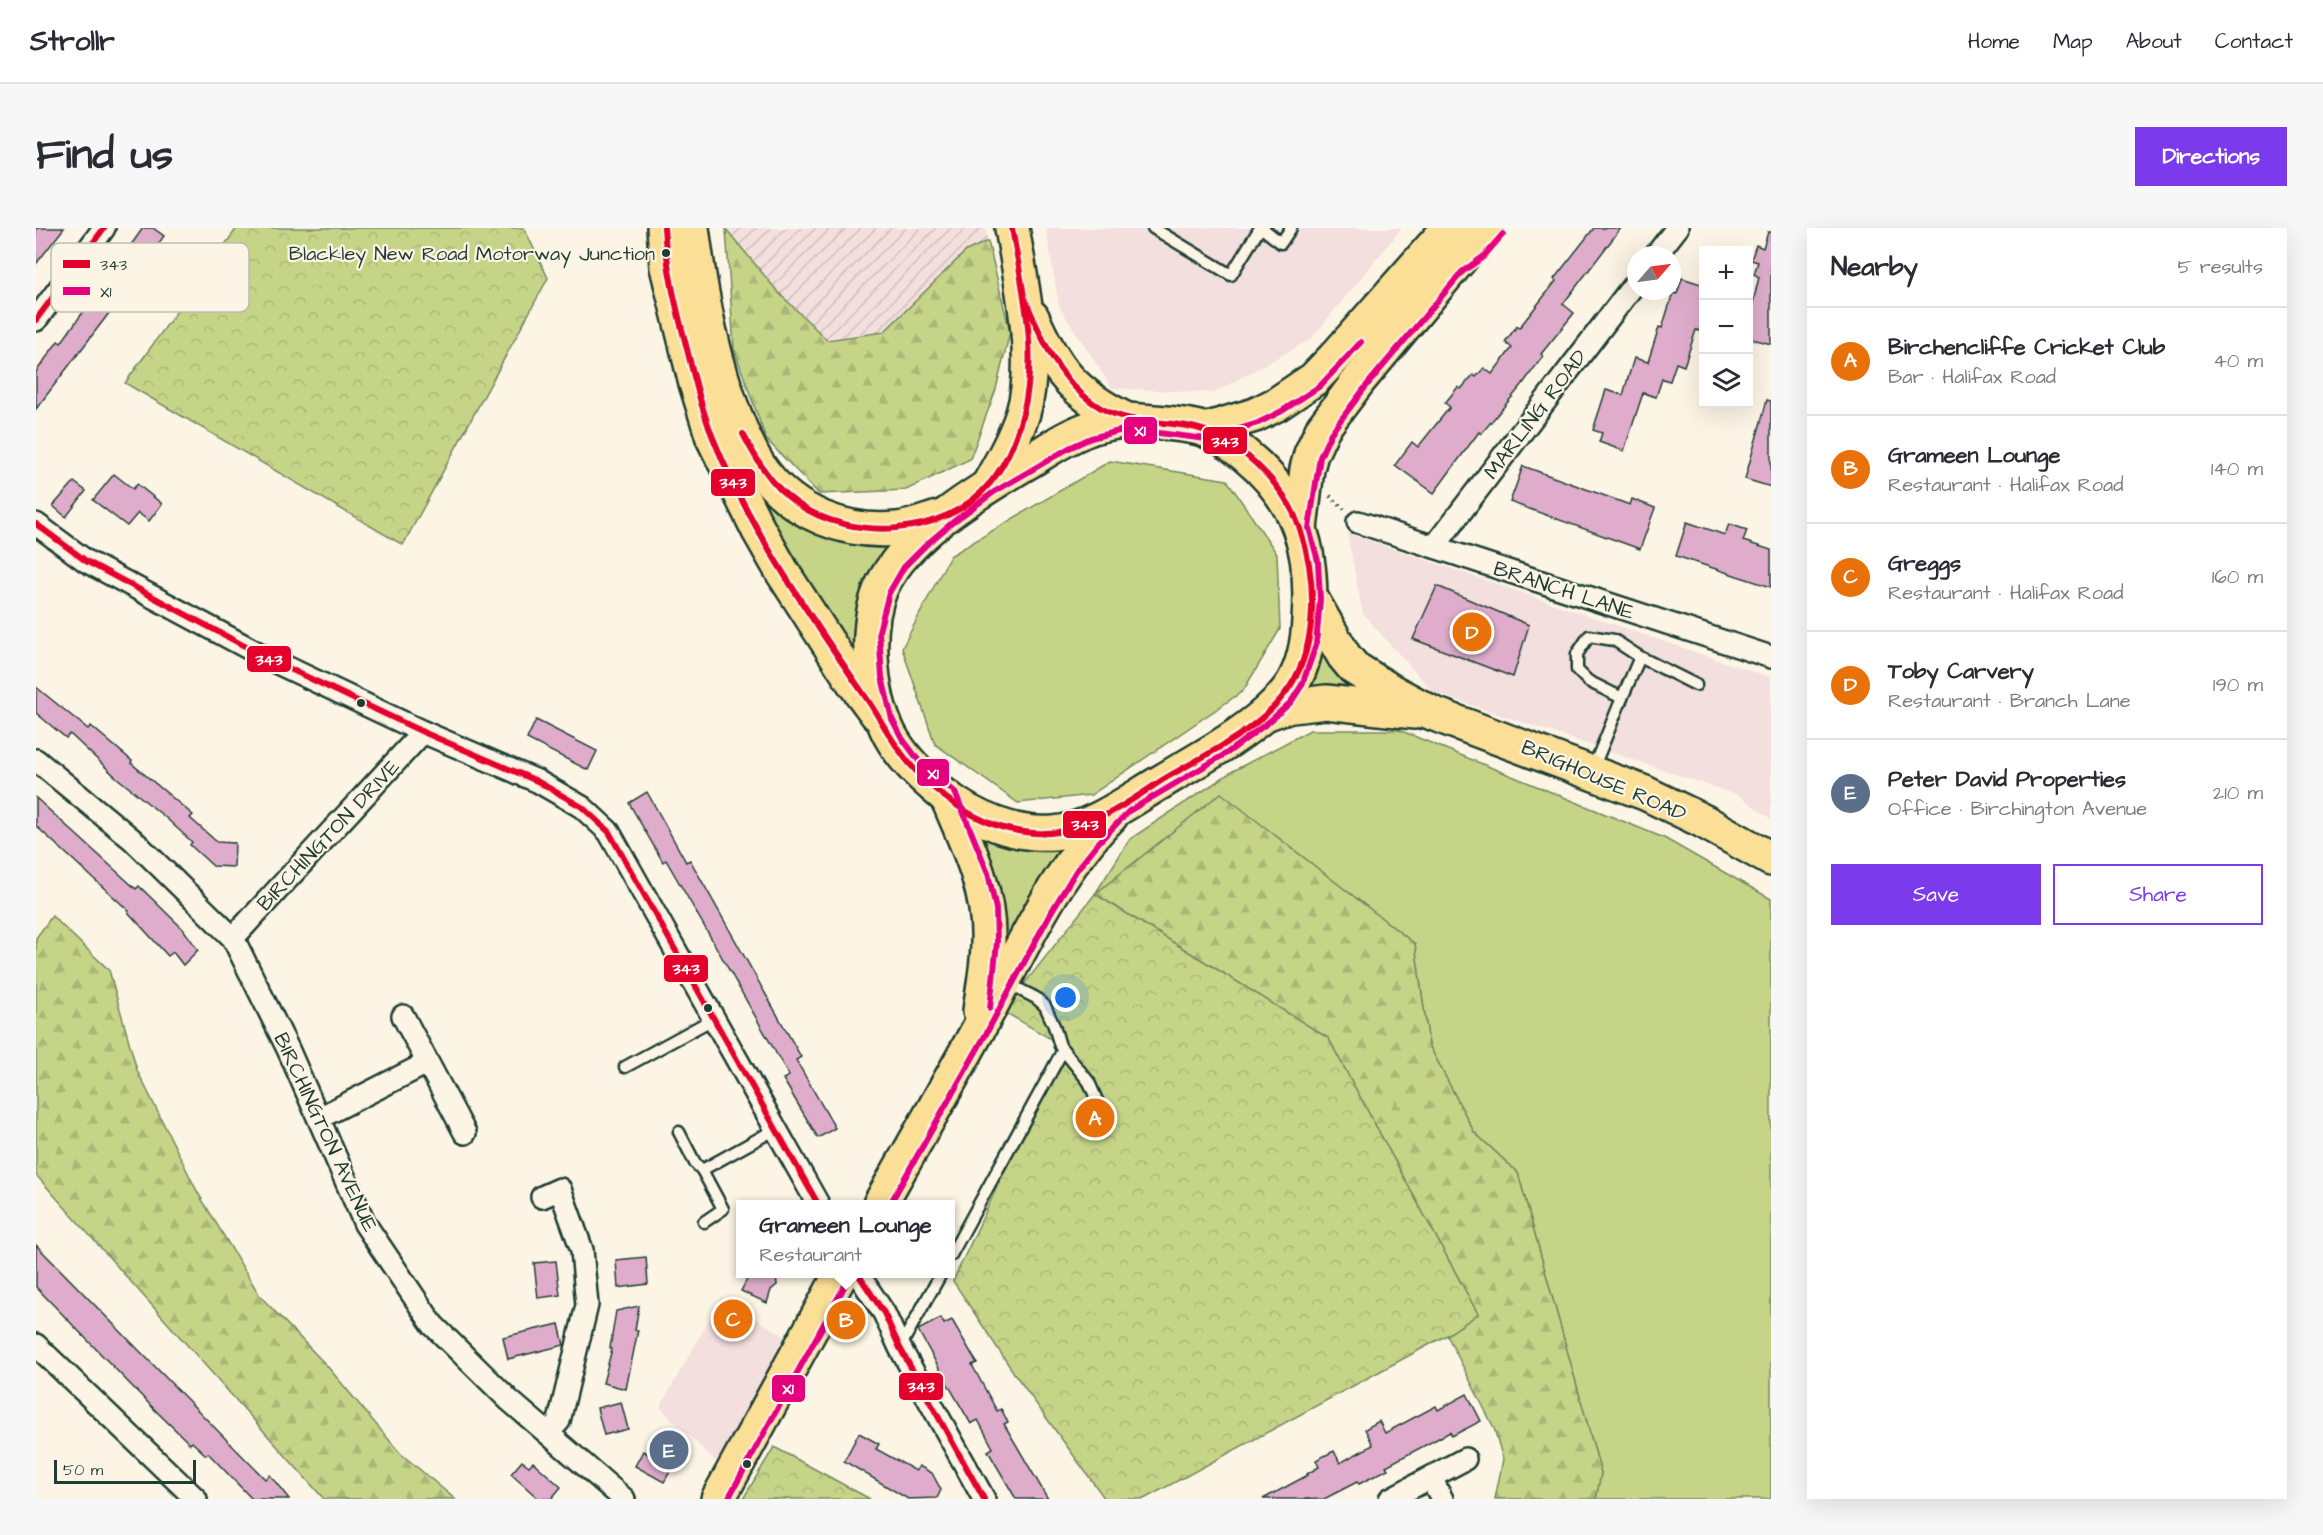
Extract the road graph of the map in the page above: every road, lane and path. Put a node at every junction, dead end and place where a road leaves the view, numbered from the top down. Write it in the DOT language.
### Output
graph roads {
  1 [pos="104,228"];
  2 [pos="664,228"];
  3 [pos="692,228"];
  4 [pos="1012,228"];
  5 [pos="1153,228"];
  6 [pos="1261,228"];
  7 [pos="1291,228"];
  8 [pos="1449,228"];
  9 [pos="1486,228"];
  10 [pos="1496,228"];
  11 [pos="1677,228"];
  12 [pos="93,243"];
  13 [pos="1663,246"];
  14 [pos="1456,265"];
  15 [pos="1627,294"];
  16 [pos="1025,299"];
  17 [pos="51,300"];
  18 [pos="36,320"];
  19 [pos="1127,420"];
  20 [pos="1205,430"];
  21 [pos="989,484"];
  22 [pos="1325,489"];
  23 [pos="947,515"];
  24 [pos="1358,522"];
  25 [pos="36,524"];
  26 [pos="1300,529"];
  27 [pos="1434,547"];
  28 [pos="1311,598"];
  29 [pos="1640,657"];
  30 [pos="1771,657"];
  31 [pos="1696,685"];
  32 [pos="1623,699"];
  33 [pos="1432,712"];
  34 [pos="1265,714"];
  35 [pos="883,722"];
  36 [pos="423,732"];
  37 [pos="36,760"];
  38 [pos="1592,771"];
  39 [pos="947,797"];
  40 [pos="1123,804"];
  41 [pos="1771,859"];
  42 [pos="233,938"];
  43 [pos="1004,982"];
  44 [pos="403,1016"];
  45 [pos="713,1019"];
  46 [pos="978,1030"];
  47 [pos="1063,1050"];
  48 [pos="428,1063"];
  49 [pos="625,1067"];
  50 [pos="1101,1110"];
  51 [pos="319,1118"];
  52 [pos="776,1130"];
  53 [pos="679,1132"];
  54 [pos="465,1133"];
  55 [pos="702,1170"];
  56 [pos="542,1197"];
  57 [pos="816,1200"];
  58 [pos="882,1200"];
  59 [pos="704,1222"];
  60 [pos="955,1248"];
  61 [pos="839,1278"];
  62 [pos="861,1278"];
  63 [pos="939,1278"];
  64 [pos="36,1345"];
  65 [pos="900,1348"];
  66 [pos="548,1433"];
  67 [pos="1465,1459"];
  68 [pos="1431,1478"];
  69 [pos="196,1499"];
  70 [pos="624,1499"];
  71 [pos="718,1499"];
  72 [pos="984,1499"];
  73 [pos="1390,1499"];
  74 [pos="1442,1499"];
  1 -- 12 [label="street"];
  2 -- 35 [label="main road"];
  3 -- 23 [label="main road"];
  4 -- 16 [label="main road"];
  5 -- 6 [label="lane"];
  6 -- 7 [label="lane"];
  8 -- 20 [label="main road"];
  9 -- 14 [label="main road"];
  10 -- 14 [label="main road"];
  11 -- 13 [label="street"];
  14 -- 26 [label="main road"];
  15 -- 27 [label="street, MARLING ROAD"];
  16 -- 19 [label="main road"];
  16 -- 21 [label="main road"];
  17 -- 18 [label="street"];
  19 -- 20 [label="main road"];
  19 -- 21 [label="main road"];
  20 -- 26 [label="main road"];
  21 -- 23 [label="main road"];
  22 -- 24 [label="path"];
  23 -- 35 [label="main road"];
  24 -- 27 [label="street, BRANCH LANE"];
  25 -- 36 [label="street"];
  26 -- 28 [label="main road"];
  27 -- 30 [label="street, BRANCH LANE"];
  28 -- 33 [label="main road"];
  28 -- 34 [label="main road"];
  29 -- 31 [label="lane"];
  29 -- 32 [label="lane"];
  29 -- 32 [label="lane"];
  32 -- 38 [label="lane"];
  33 -- 34 [label="main road"];
  33 -- 38 [label="main road, BRIGHOUSE ROAD"];
  34 -- 40 [label="main road"];
  35 -- 39 [label="main road"];
  36 -- 42 [label="street, BIRCHINGTON DRIVE"];
  36 -- 45 [label="street"];
  37 -- 42 [label="street, BIRCHINGTON AVENUE"];
  38 -- 41 [label="main road, BRIGHOUSE ROAD"];
  39 -- 40 [label="main road"];
  39 -- 46 [label="main road"];
  40 -- 43 [label="main road"];
  42 -- 51 [label="street, BIRCHINGTON AVENUE"];
  43 -- 46 [label="main road"];
  43 -- 47 [label="lane"];
  44 -- 48 [label="street"];
  45 -- 49 [label="lane"];
  45 -- 52 [label="street"];
  46 -- 58 [label="main road"];
  47 -- 50 [label="lane"];
  47 -- 60 [label="lane"];
  48 -- 51 [label="street"];
  48 -- 54 [label="street"];
  51 -- 66 [label="street, BIRCHINGTON AVENUE"];
  52 -- 55 [label="lane"];
  52 -- 57 [label="street"];
  53 -- 55 [label="lane"];
  55 -- 59 [label="lane"];
  56 -- 66 [label="street"];
  61 -- 71 [label="main road"];
  62 -- 65 [label="street"];
  63 -- 65 [label="lane"];
  64 -- 69 [label="street"];
  65 -- 72 [label="street"];
  66 -- 70 [label="street, BIRCHINGTON AVENUE"];
  67 -- 68 [label="street"];
  68 -- 73 [label="street"];
  68 -- 74 [label="street"];
}
